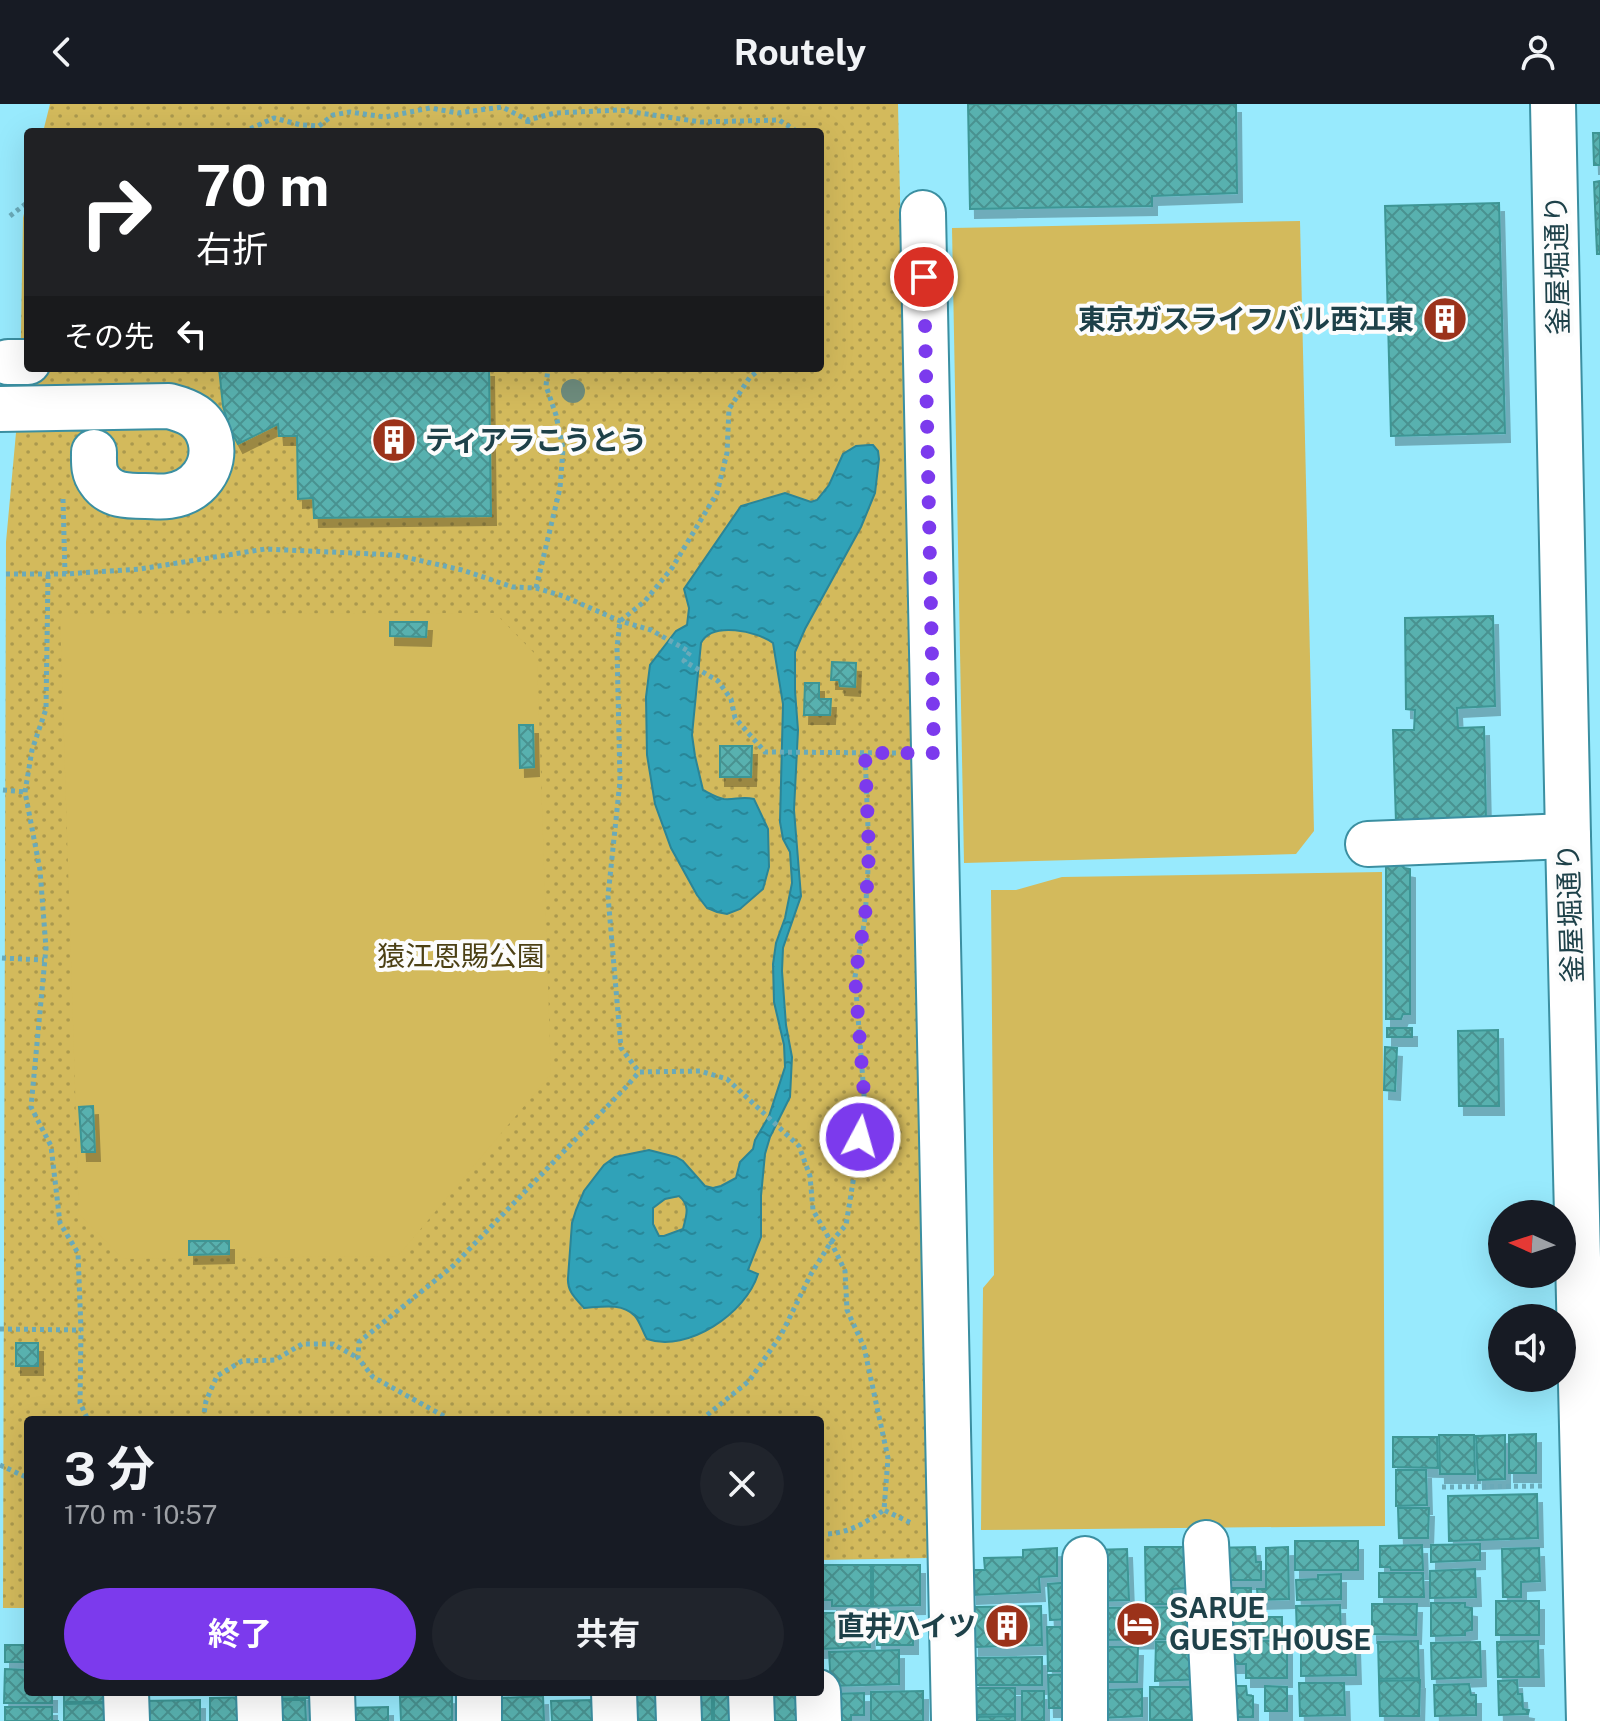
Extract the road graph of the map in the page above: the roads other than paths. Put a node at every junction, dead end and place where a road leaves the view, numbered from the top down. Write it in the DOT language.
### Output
graph roads {
  1 [pos="1553,104"];
  2 [pos="923,213"];
  3 [pos="0,409"];
  4 [pos="94,452"];
  5 [pos="1568,836"];
  6 [pos="1368,844"];
  7 [pos="1206,1543"];
  8 [pos="1085,1559"];
  9 [pos="126,1696"];
  10 [pos="259,1696"];
  11 [pos="332,1696"];
  12 [pos="479,1696"];
  13 [pos="614,1696"];
  14 [pos="678,1696"];
  15 [pos="751,1696"];
  16 [pos="818,1696"];
  17 [pos="127,1721"];
  18 [pos="260,1721"];
  19 [pos="333,1721"];
  20 [pos="479,1721"];
  21 [pos="615,1721"];
  22 [pos="679,1721"];
  23 [pos="752,1721"];
  24 [pos="819,1721"];
  25 [pos="954,1721"];
  26 [pos="1085,1721"];
  27 [pos="1215,1721"];
  28 [pos="1589,1721"];
  1 -- 5 [label="street, 釜屋堀通り"];
  2 -- 25 [label="street"];
  3 -- 4 [label="street"];
  5 -- 6 [label="street"];
  5 -- 28 [label="street, 釜屋堀通り"];
  7 -- 27 [label="street"];
  8 -- 26 [label="street"];
  9 -- 17 [label="street"];
  10 -- 18 [label="street"];
  11 -- 19 [label="street"];
  12 -- 20 [label="street"];
  13 -- 21 [label="street"];
  14 -- 22 [label="street"];
  15 -- 23 [label="street"];
  16 -- 24 [label="street"];
}
